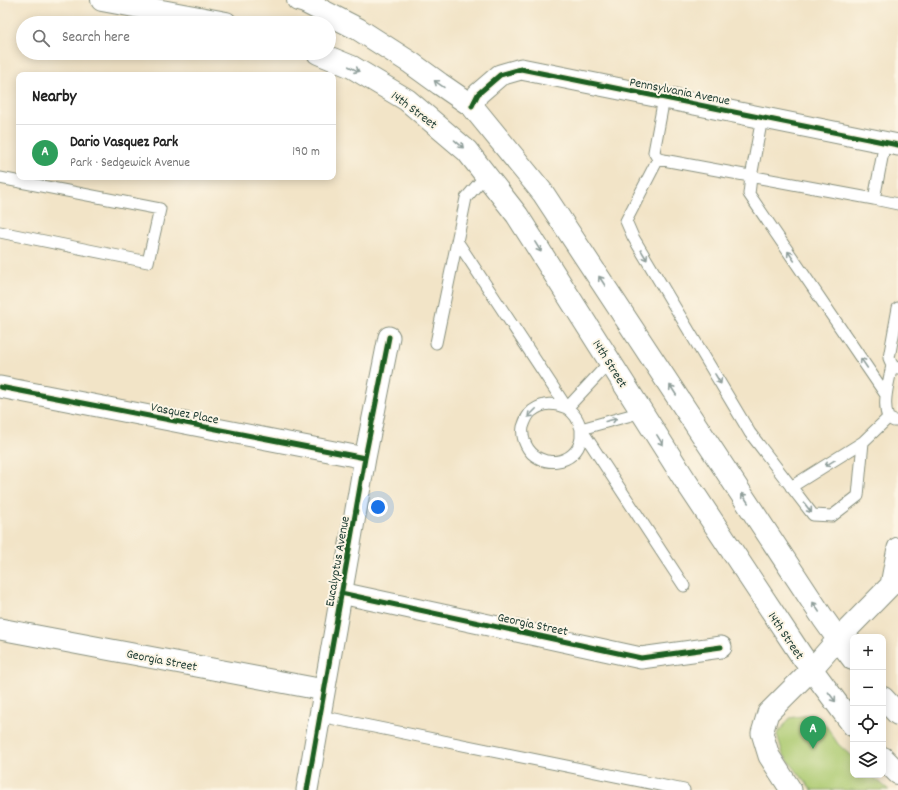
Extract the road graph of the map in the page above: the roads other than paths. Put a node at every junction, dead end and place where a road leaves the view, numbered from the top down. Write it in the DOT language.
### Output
graph roads {
  1 [pos="102,0"];
  2 [pos="298,0"];
  3 [pos="188,16"];
  4 [pos="332,16"];
  5 [pos="336,18"];
  6 [pos="335,60"];
  7 [pos="664,98"];
  8 [pos="472,106"];
  9 [pos="762,118"];
  10 [pos="891,144"];
  11 [pos="658,159"];
  12 [pos="486,175"];
  13 [pos="751,177"];
  14 [pos="0,178"];
  15 [pos="874,199"];
  16 [pos="898,204"];
  17 [pos="0,232"];
  18 [pos="457,241"];
  19 [pos="898,308"];
  20 [pos="389,337"];
  21 [pos="436,343"];
  22 [pos="610,362"];
  23 [pos="893,364"];
  24 [pos="0,387"];
  25 [pos="886,395"];
  26 [pos="567,408"];
  27 [pos="642,412"];
  28 [pos="893,420"];
  29 [pos="581,429"];
  30 [pos="863,442"];
  31 [pos="366,458"];
  32 [pos="791,487"];
  33 [pos="898,548"];
  34 [pos="895,585"];
  35 [pos="684,586"];
  36 [pos="341,593"];
  37 [pos="0,629"];
  38 [pos="838,640"];
  39 [pos="721,647"];
  40 [pos="850,655"];
  41 [pos="811,670"];
  42 [pos="324,690"];
  43 [pos="886,701"];
  44 [pos="898,714"];
  45 [pos="320,716"];
  46 [pos="850,721"];
  47 [pos="886,761"];
  48 [pos="898,773"];
  49 [pos="307,790"];
  50 [pos="684,790"];
  51 [pos="791,790"];
  1 -- 3 [label="main road"];
  4 -- 2 [label="main road, one-way"];
  8 -- 5 [label="main road, one-way"];
  6 -- 12 [label="main road, 14th Street, one-way"];
  7 -- 8 [label="street, Pennsylvania Avenue"];
  7 -- 9 [label="street, Pennsylvania Avenue"];
  7 -- 11 [label="lane"];
  38 -- 8 [label="main road, one-way"];
  9 -- 10 [label="street, Pennsylvania Avenue"];
  9 -- 13 [label="lane"];
  10 -- 15 [label="lane"];
  11 -- 13 [label="lane"];
  11 -- 32 [label="lane, one-way"];
  12 -- 18 [label="lane"];
  12 -- 22 [label="main road, 14th Street, one-way"];
  13 -- 15 [label="lane"];
  25 -- 13 [label="lane, one-way"];
  14 -- 17 [label="lane"];
  15 -- 16 [label="lane"];
  18 -- 21 [label="lane"];
  18 -- 26 [label="lane"];
  19 -- 23 [label="lane"];
  20 -- 31 [label="street, Eucalyptus Avenue"];
  22 -- 26 [label="lane"];
  22 -- 27 [label="main road, 14th Street"];
  23 -- 25 [label="lane"];
  24 -- 31 [label="street, Vasquez Place"];
  25 -- 28 [label="lane"];
  26 -- 29 [label="lane"];
  26 -- 29 [label="lane, one-way"];
  29 -- 27 [label="lane, one-way"];
  27 -- 41 [label="main road, 14th Street, one-way"];
  28 -- 30 [label="lane"];
  29 -- 35 [label="lane"];
  30 -- 32 [label="lane, one-way"];
  32 -- 30 [label="lane, one-way"];
  31 -- 36 [label="street, Eucalyptus Avenue"];
  33 -- 34 [label="street"];
  34 -- 38 [label="street"];
  36 -- 39 [label="street, Georgia Street"];
  36 -- 42 [label="street, Eucalyptus Avenue"];
  37 -- 42 [label="street, Georgia Street"];
  38 -- 40 [label="main road"];
  38 -- 41 [label="street"];
  41 -- 46 [label="main road, 14th Street, one-way"];
  41 -- 51 [label="street"];
  42 -- 45 [label="street, Eucalyptus Avenue"];
  43 -- 44 [label="main road"];
  45 -- 49 [label="street, Eucalyptus Avenue"];
  45 -- 50 [label="lane"];
  47 -- 48 [label="main road"];
}
